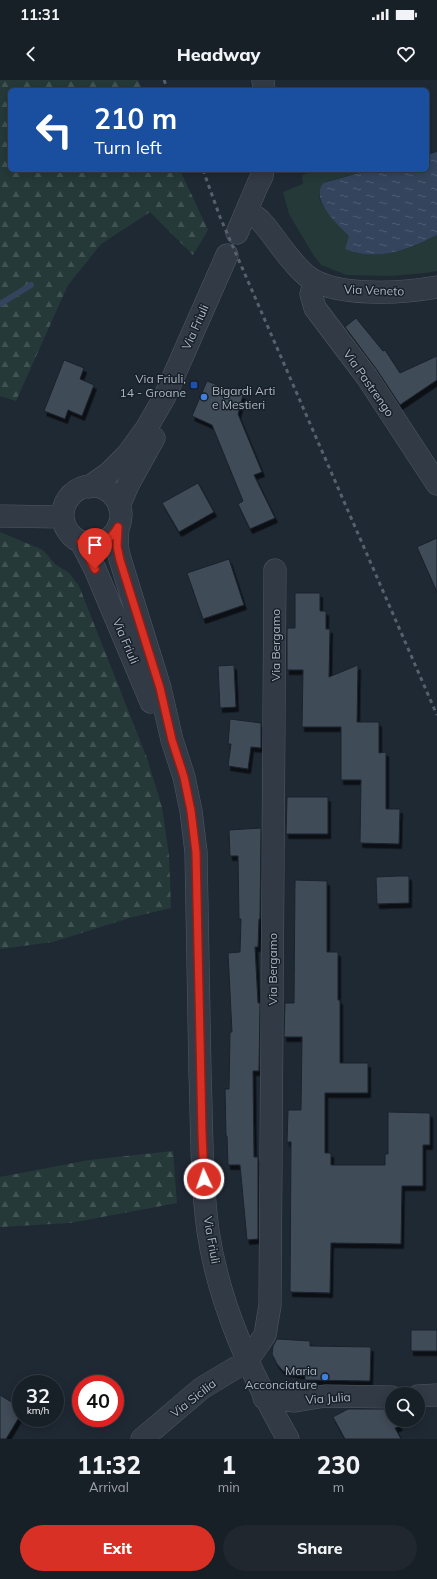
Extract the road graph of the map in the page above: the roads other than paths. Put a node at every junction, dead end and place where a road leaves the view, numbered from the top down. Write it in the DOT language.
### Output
graph roads {
  1 [pos="263,172"];
  2 [pos="248,211"];
  3 [pos="237,233"];
  4 [pos="227,256"];
  5 [pos="315,281"];
  6 [pos="437,287"];
  7 [pos="164,398"];
  8 [pos="437,484"];
  9 [pos="89,486"];
  10 [pos="0,516"];
  11 [pos="119,516"];
  12 [pos="63,517"];
  13 [pos="81,542"];
  14 [pos="275,570"];
  15 [pos="172,740"];
  16 [pos="247,1361"];
  17 [pos="437,1395"];
  18 [pos="425,1396"];
  19 [pos="385,1397"];
  20 [pos="264,1398"];
  21 [pos="142,1439"];
  22 [pos="288,1439"];
  1 -- 2 [label="street"];
  2 -- 3 [label="street"];
  2 -- 5 [label="street, Via Veneto"];
  4 -- 7 [label="street, Via Friuli"];
  5 -- 6 [label="street, Via Veneto"];
  5 -- 8 [label="street, Via Pastrengo"];
  7 -- 9 [label="street, Via Friuli"];
  7 -- 11 [label="street, Via Friuli"];
  9 -- 11 [label="street"];
  9 -- 12 [label="street"];
  10 -- 12 [label="street"];
  11 -- 13 [label="street"];
  11 -- 15 [label="street, Via Friuli"];
  12 -- 13 [label="street"];
  13 -- 15 [label="street, Via Friuli"];
  14 -- 16 [label="street, Via Bergamo"];
  15 -- 16 [label="street, Via Friuli"];
  16 -- 20 [label="street, Via Friuli"];
  16 -- 21 [label="street, Via Sicilia"];
  17 -- 18 [label="street"];
  19 -- 20 [label="street, Via Julia"];
  20 -- 22 [label="street, Via Friuli"];
}
